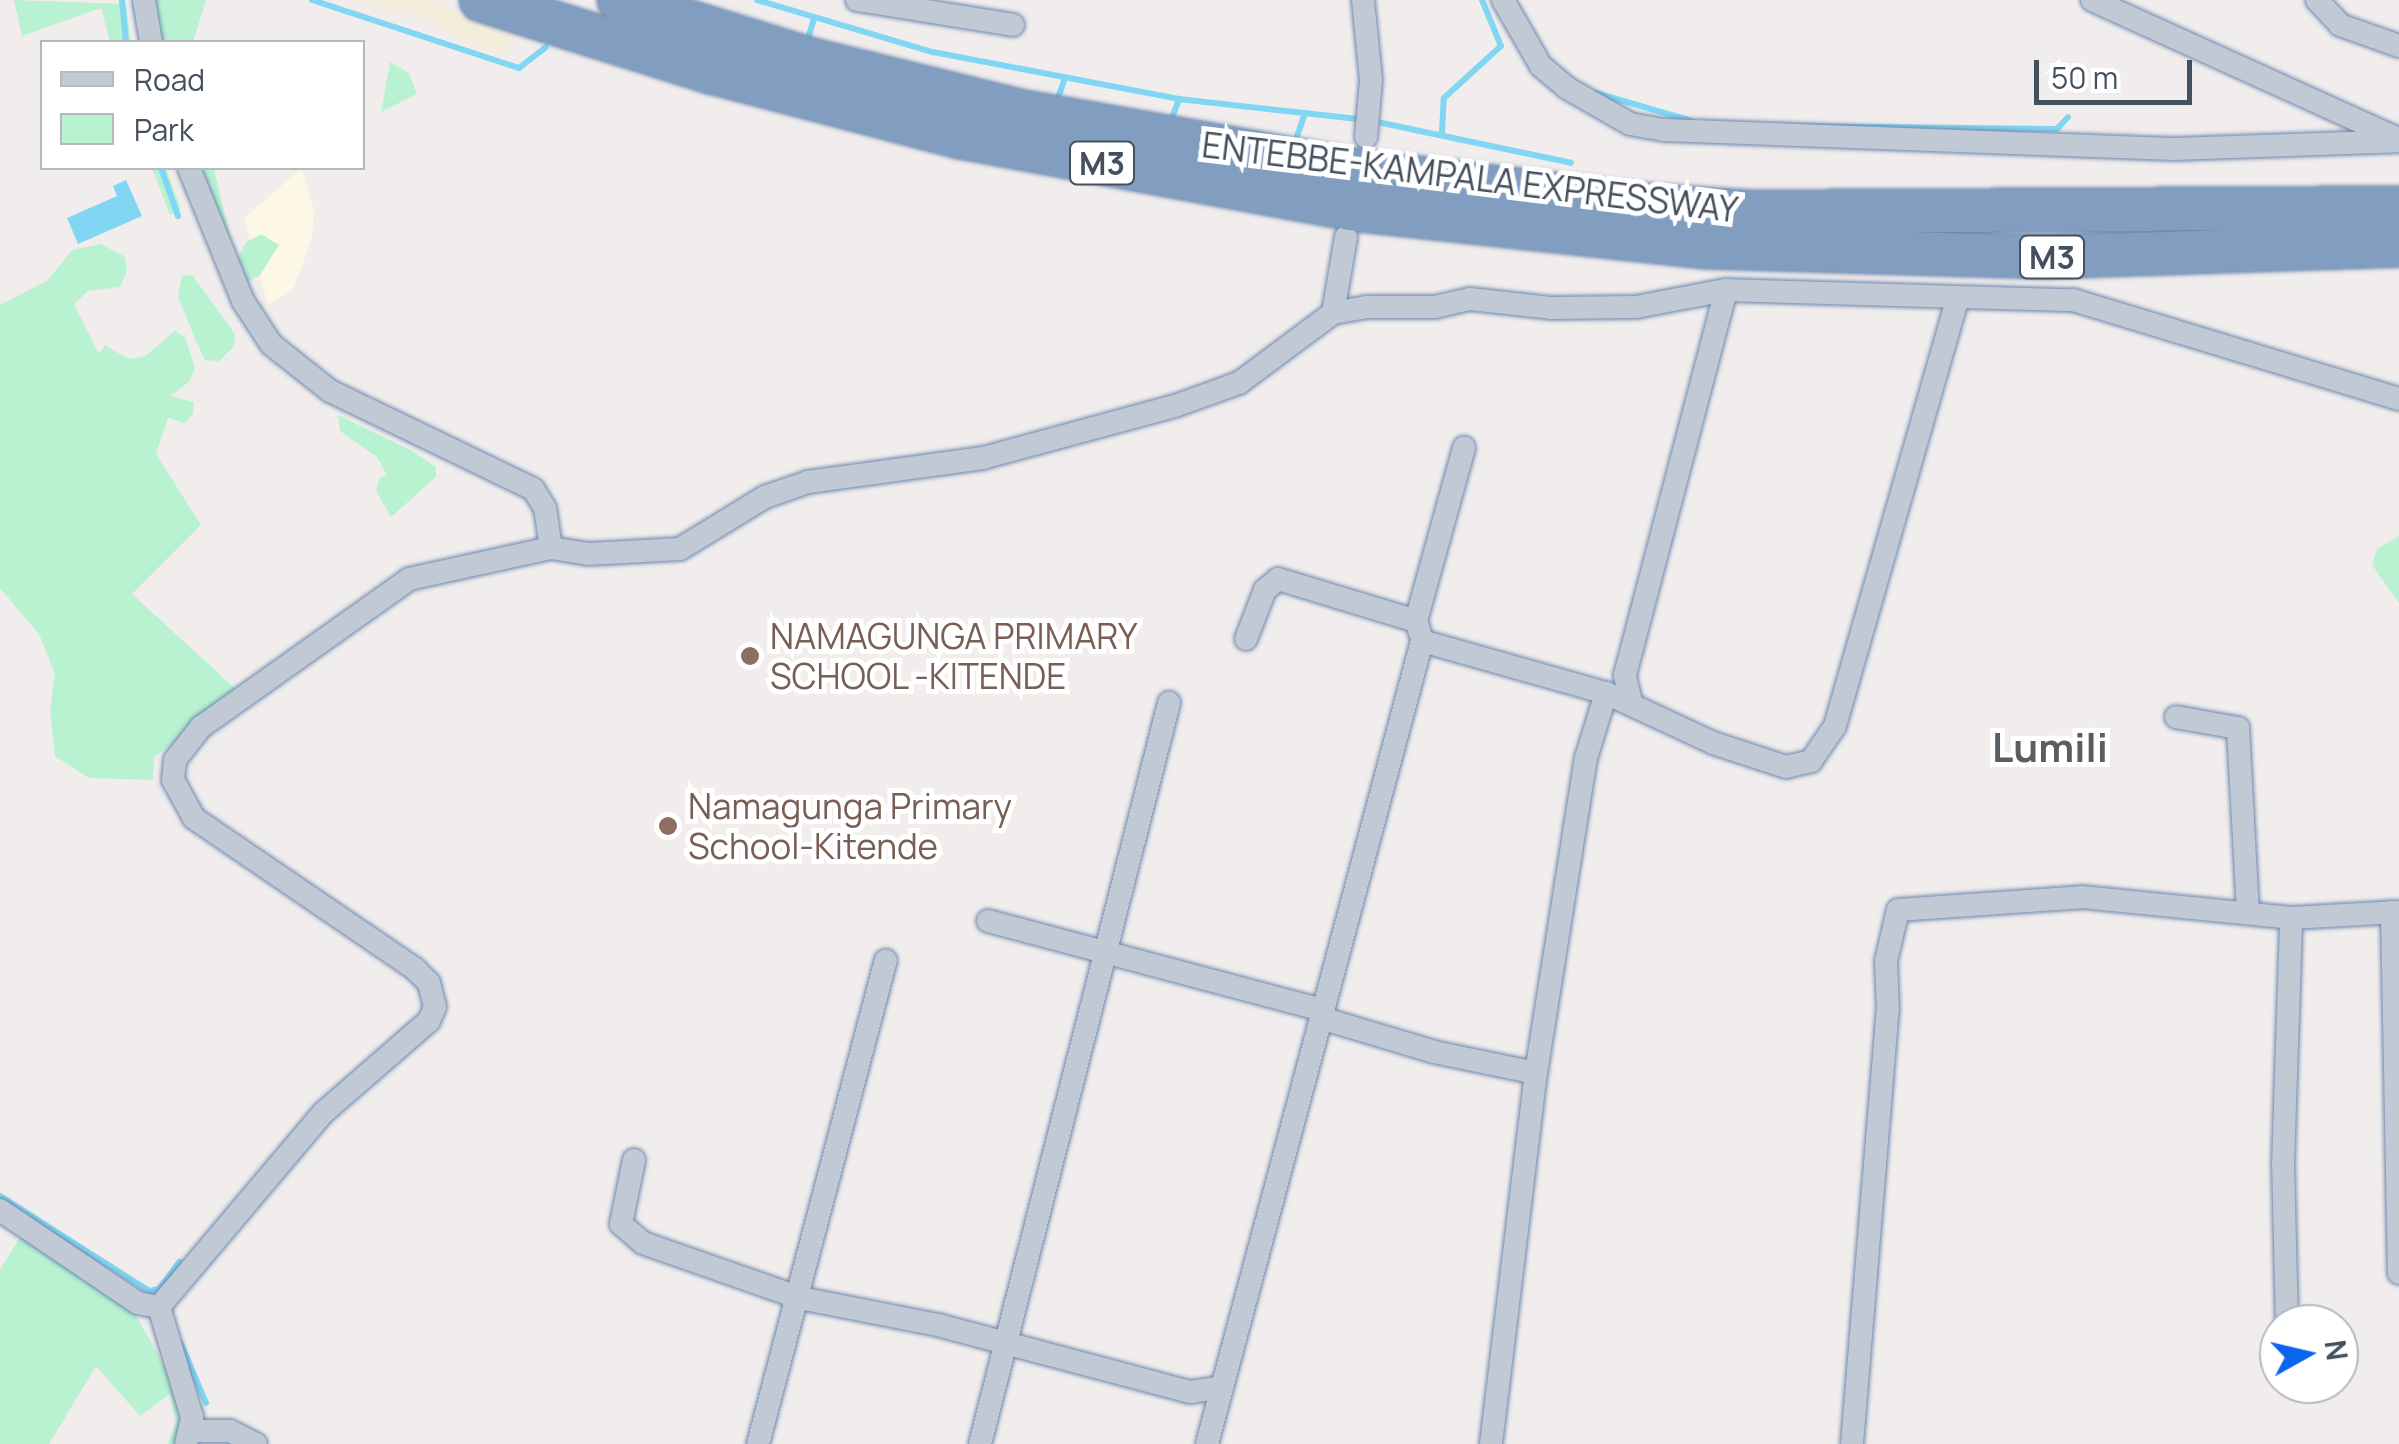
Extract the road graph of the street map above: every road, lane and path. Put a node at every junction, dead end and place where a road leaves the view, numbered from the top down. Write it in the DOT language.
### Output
graph roads {
  1 [pos="144,0"];
  2 [pos="481,0"];
  3 [pos="619,0"];
  4 [pos="857,0"];
  5 [pos="1363,0"];
  6 [pos="1502,0"];
  7 [pos="2092,0"];
  8 [pos="2317,0"];
  9 [pos="1013,25"];
  10 [pos="151,40"];
  11 [pos="2399,46"];
  12 [pos="1366,137"];
  13 [pos="2399,140"];
  14 [pos="190,170"];
  15 [pos="2399,208"];
  16 [pos="1346,237"];
  17 [pos="2399,245"];
  18 [pos="1726,290"];
  19 [pos="1957,300"];
  20 [pos="1333,313"];
  21 [pos="2399,399"];
  22 [pos="1464,448"];
  23 [pos="551,548"];
  24 [pos="1419,631"];
  25 [pos="1246,639"];
  26 [pos="1606,693"];
  27 [pos="1631,702"];
  28 [pos="1170,703"];
  29 [pos="2176,717"];
  30 [pos="2395,912"];
  31 [pos="2248,914"];
  32 [pos="2290,918"];
  33 [pos="988,921"];
  34 [pos="1111,951"];
  35 [pos="886,961"];
  36 [pos="1322,1014"];
  37 [pos="1536,1073"];
  38 [pos="634,1160"];
  39 [pos="0,1210"];
  40 [pos="2399,1273"];
  41 [pos="800,1298"];
  42 [pos="2286,1304"];
  43 [pos="159,1308"];
  44 [pos="1007,1343"];
  45 [pos="1219,1388"];
  46 [pos="188,1438"];
  47 [pos="256,1444"];
  48 [pos="758,1444"];
  49 [pos="980,1444"];
  50 [pos="1207,1444"];
  51 [pos="1490,1444"];
  52 [pos="1852,1444"];
  1 -- 10 [label="street"];
  2 -- 17 [label="highway, ENTEBBE-KAMPALA EXPRESSWAY / M3"];
  3 -- 15 [label="highway, ENTEBBE-KAMPALA EXPRESSWAY / M3"];
  4 -- 9 [label="street"];
  5 -- 12 [label="street"];
  6 -- 13 [label="street"];
  7 -- 13 [label="street"];
  8 -- 11 [label="street"];
  14 -- 23 [label="street"];
  16 -- 20 [label="street"];
  18 -- 19 [label="street"];
  18 -- 20 [label="street"];
  18 -- 27 [label="street"];
  19 -- 21 [label="street"];
  19 -- 27 [label="street"];
  20 -- 23 [label="street"];
  22 -- 24 [label="street"];
  23 -- 43 [label="street"];
  24 -- 25 [label="street"];
  24 -- 26 [label="street"];
  24 -- 36 [label="street"];
  26 -- 27 [label="street"];
  26 -- 37 [label="street"];
  28 -- 34 [label="street"];
  29 -- 31 [label="street"];
  30 -- 32 [label="street"];
  30 -- 40 [label="street"];
  31 -- 32 [label="street"];
  31 -- 52 [label="street"];
  32 -- 42 [label="street"];
  33 -- 34 [label="street"];
  34 -- 36 [label="street"];
  34 -- 44 [label="street"];
  35 -- 41 [label="street"];
  36 -- 37 [label="street"];
  36 -- 45 [label="street"];
  37 -- 51 [label="street"];
  38 -- 41 [label="street"];
  39 -- 43 [label="street"];
  41 -- 44 [label="street"];
  41 -- 48 [label="street"];
  43 -- 46 [label="street"];
  44 -- 45 [label="street"];
  44 -- 49 [label="street"];
  45 -- 50 [label="street"];
  46 -- 47 [label="street"];
}
